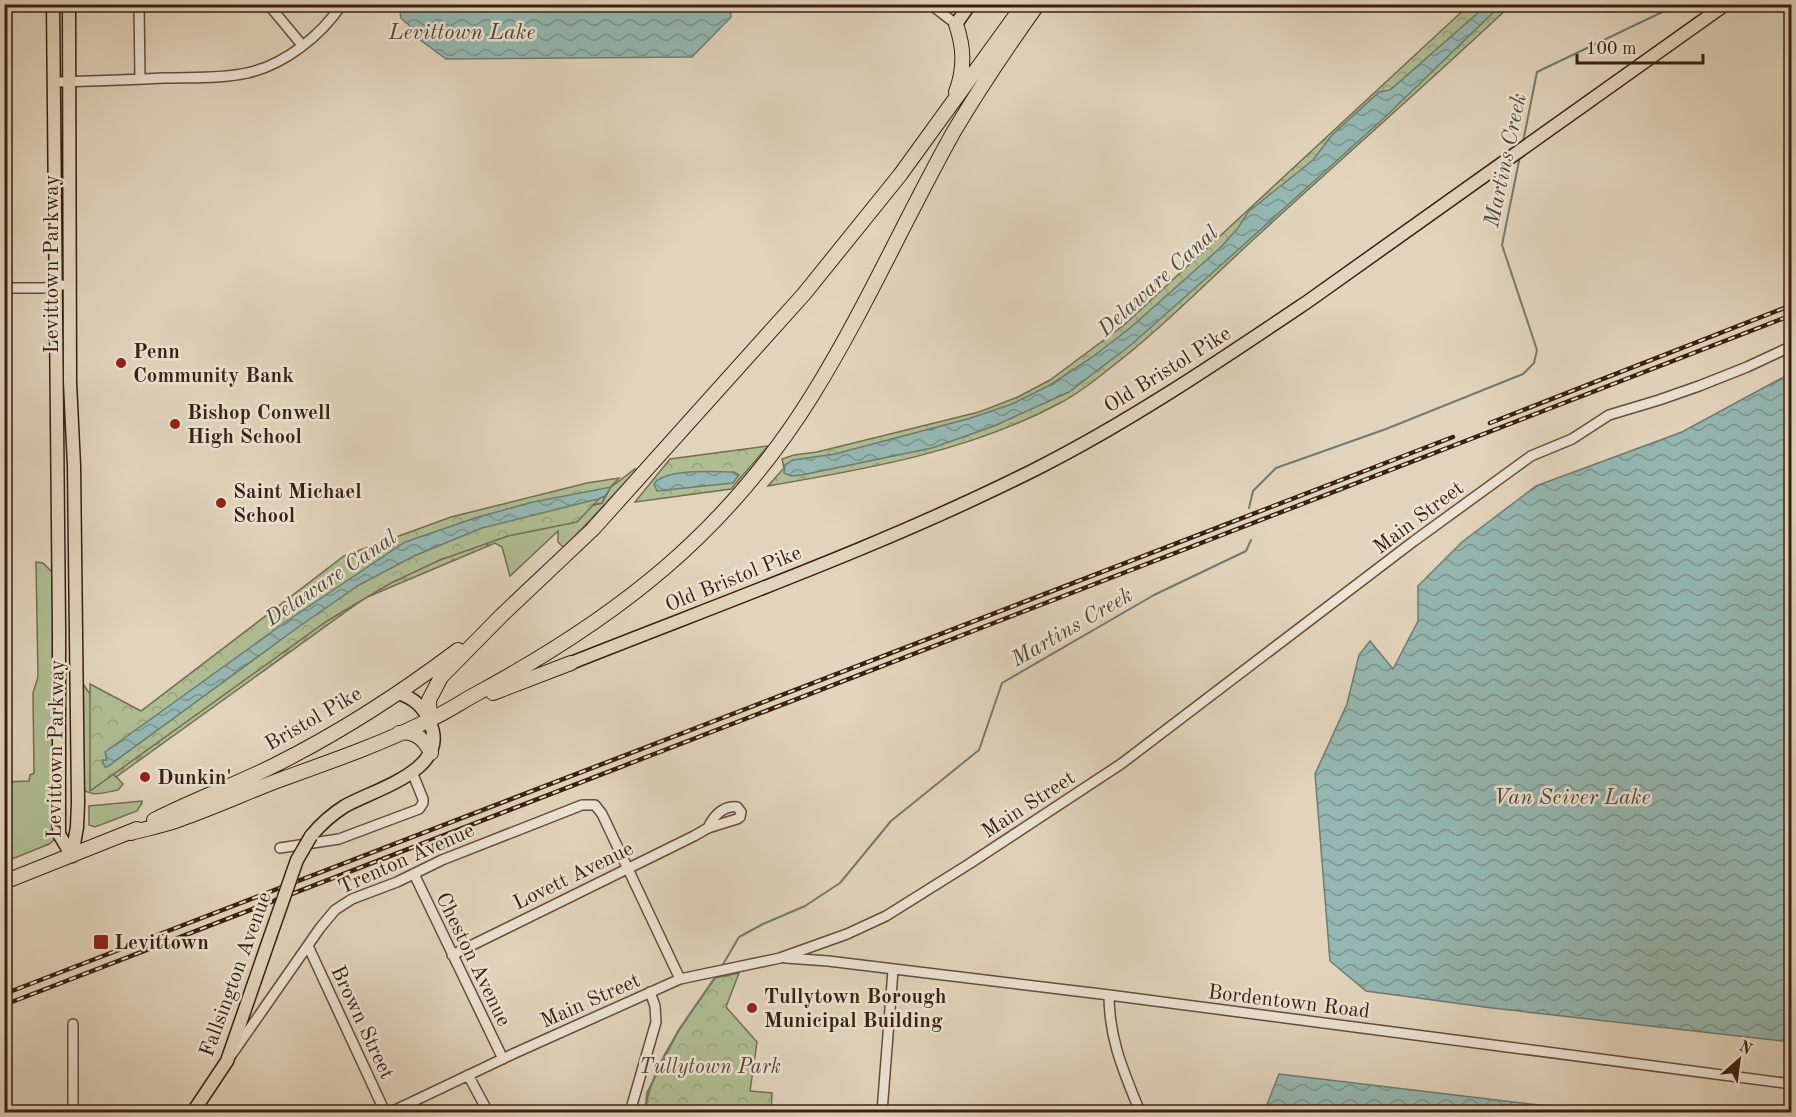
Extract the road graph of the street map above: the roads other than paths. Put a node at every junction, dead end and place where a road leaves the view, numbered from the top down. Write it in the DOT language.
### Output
graph roads {
  1 [pos="53,4"];
  2 [pos="69,4"];
  3 [pos="139,4"];
  4 [pos="268,4"];
  5 [pos="342,4"];
  6 [pos="930,4"];
  7 [pos="970,4"];
  8 [pos="1024,4"];
  9 [pos="1038,4"];
  10 [pos="1726,4"];
  11 [pos="956,24"];
  12 [pos="302,45"];
  13 [pos="140,79"];
  14 [pos="70,81"];
  15 [pos="54,82"];
  16 [pos="950,106"];
  17 [pos="55,285"];
  18 [pos="71,285"];
  19 [pos="4,288"];
  20 [pos="1791,346"];
  21 [pos="502,615"];
  22 [pos="571,663"];
  23 [pos="398,693"];
  24 [pos="449,710"];
  25 [pos="430,720"];
  26 [pos="397,734"];
  27 [pos="431,753"];
  28 [pos="412,772"];
  29 [pos="708,828"];
  30 [pos="131,833"];
  31 [pos="280,848"];
  32 [pos="72,856"];
  33 [pos="628,868"];
  34 [pos="414,874"];
  35 [pos="4,882"];
  36 [pos="308,946"];
  37 [pos="452,955"];
  38 [pos="780,958"];
  39 [pos="893,969"];
  40 [pos="680,979"];
  41 [pos="650,992"];
  42 [pos="1109,995"];
  43 [pos="73,1024"];
  44 [pos="503,1059"];
  45 [pos="227,1061"];
  46 [pos="468,1075"];
  47 [pos="1791,1084"];
  48 [pos="73,1113"];
  49 [pos="193,1113"];
  50 [pos="385,1113"];
  51 [pos="391,1113"];
  52 [pos="488,1113"];
  53 [pos="630,1113"];
  54 [pos="882,1113"];
  55 [pos="1140,1113"];
  1 -- 15 [label="main road, Levittown Parkway"];
  2 -- 14 [label="main road, Levittown Parkway"];
  3 -- 13 [label="street"];
  4 -- 12 [label="street"];
  5 -- 12 [label="street"];
  6 -- 11 [label="street"];
  7 -- 11 [label="main road"];
  8 -- 16 [label="highway"];
  9 -- 24 [label="highway"];
  10 -- 22 [label="main road, Old Bristol Pike"];
  11 -- 16 [label="highway"];
  12 -- 13 [label="street"];
  13 -- 14 [label="street"];
  14 -- 15 [label="street"];
  14 -- 18 [label="main road, Levittown Parkway"];
  15 -- 17 [label="main road, Levittown Parkway"];
  16 -- 21 [label="highway"];
  17 -- 18 [label="street"];
  17 -- 19 [label="street"];
  17 -- 32 [label="main road, Levittown Parkway"];
  18 -- 32 [label="main road, Levittown Parkway"];
  20 -- 38 [label="street, Main Street"];
  21 -- 23 [label="highway, Bristol Pike"];
  21 -- 25 [label="highway"];
  22 -- 24 [label="highway"];
  23 -- 25 [label="main road"];
  23 -- 30 [label="highway, Bristol Pike"];
  24 -- 25 [label="highway, Bristol Pike"];
  25 -- 26 [label="highway, Bristol Pike"];
  25 -- 27 [label="main road"];
  26 -- 27 [label="highway"];
  26 -- 30 [label="highway, Bristol Pike"];
  27 -- 28 [label="main road, Fallsington Avenue"];
  28 -- 31 [label="street"];
  28 -- 45 [label="main road, Fallsington Avenue, bridge"];
  29 -- 33 [label="street, Lovett Avenue"];
  30 -- 32 [label="highway, Bristol Pike"];
  32 -- 35 [label="highway, Bristol Pike"];
  33 -- 34 [label="street, Trenton Avenue"];
  33 -- 37 [label="street, Lovett Avenue"];
  33 -- 40 [label="street"];
  34 -- 36 [label="street, Trenton Avenue"];
  34 -- 37 [label="street, Cheston Avenue"];
  36 -- 45 [label="street, Trenton Avenue"];
  36 -- 50 [label="street, Brown Street"];
  37 -- 44 [label="street, Cheston Avenue"];
  38 -- 39 [label="street, Bordentown Road"];
  38 -- 40 [label="street, Main Street"];
  39 -- 42 [label="street, Bordentown Road"];
  39 -- 54 [label="street"];
  40 -- 41 [label="street, Main Street"];
  41 -- 44 [label="street, Main Street"];
  41 -- 53 [label="street"];
  42 -- 47 [label="street, Bordentown Road"];
  42 -- 55 [label="street"];
  43 -- 48 [label="street"];
  44 -- 46 [label="street, Main Street"];
  45 -- 49 [label="main road, Fallsington Avenue"];
  46 -- 51 [label="street, Main Street"];
  46 -- 52 [label="street"];
}
